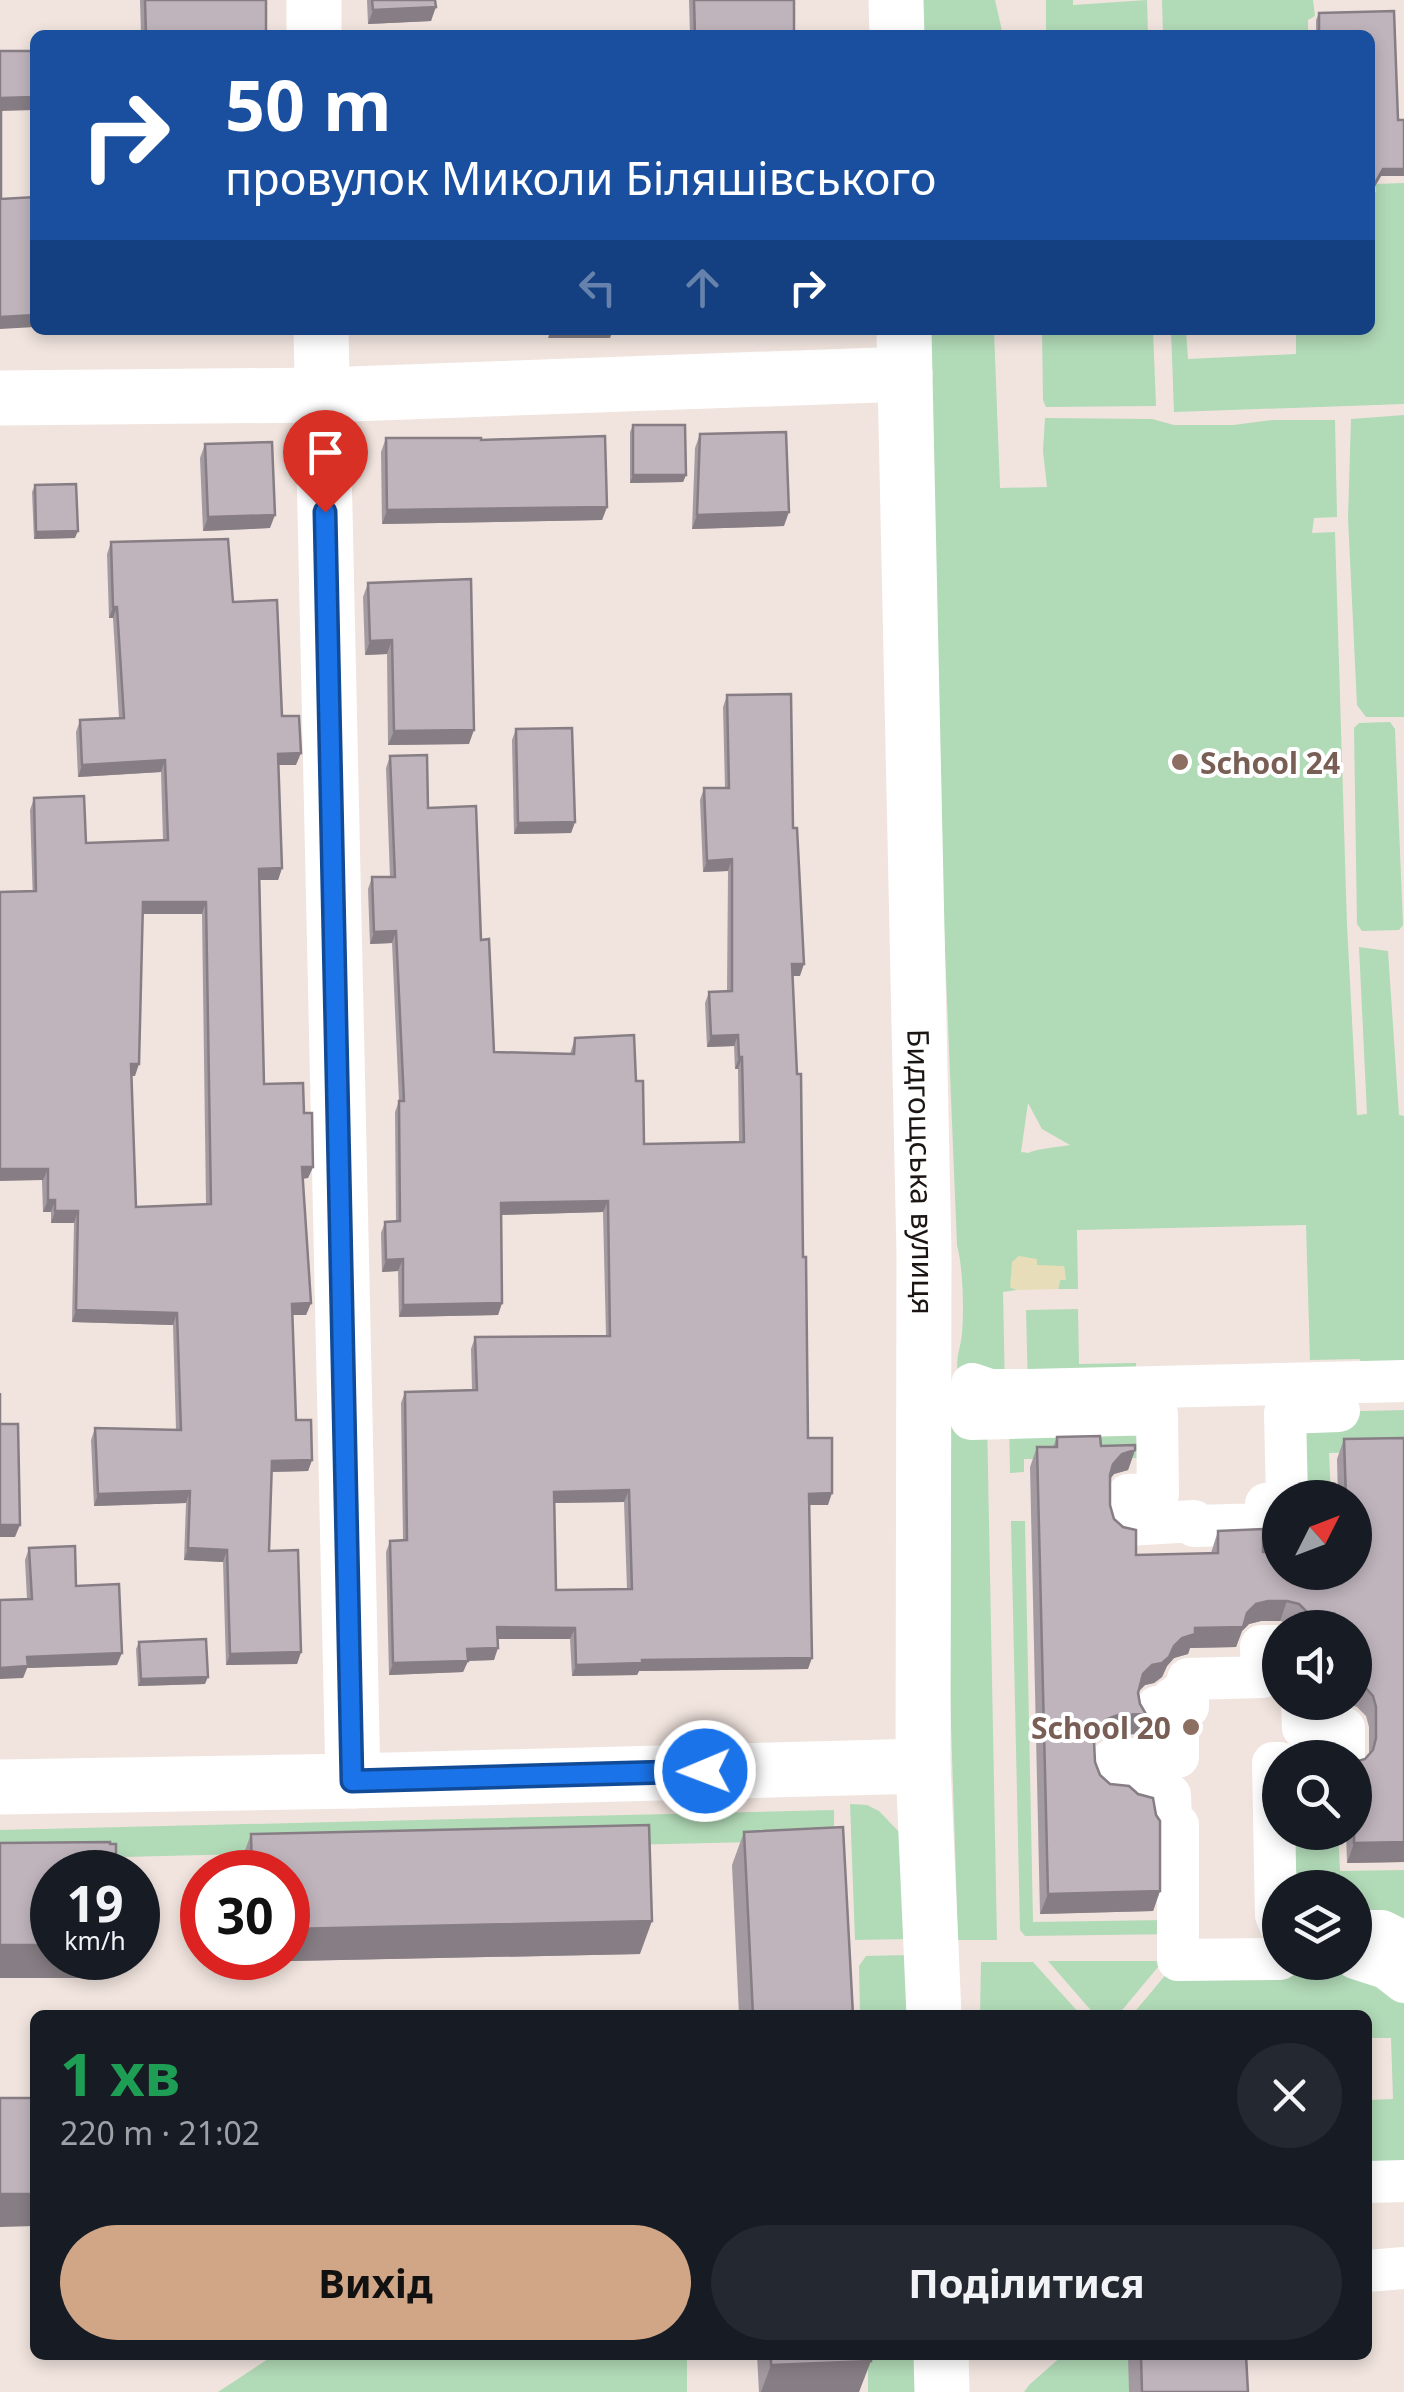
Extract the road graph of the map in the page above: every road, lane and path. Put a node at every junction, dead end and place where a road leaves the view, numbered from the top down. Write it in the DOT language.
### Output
graph roads {
  1 [pos="314,0"];
  2 [pos="896,0"];
  3 [pos="314,30"];
  4 [pos="897,30"];
  5 [pos="321,335"];
  6 [pos="905,352"];
  7 [pos="323,395"];
  8 [pos="0,398"];
  9 [pos="1404,1382"];
  10 [pos="1404,1410"];
  11 [pos="1287,1480"];
  12 [pos="1262,1524"];
  13 [pos="1262,1678"];
  14 [pos="1302,1720"];
  15 [pos="1344,1740"];
  16 [pos="923,1766"];
  17 [pos="352,1781"];
  18 [pos="0,1787"];
  19 [pos="1372,1931"];
  20 [pos="1404,1942"];
  21 [pos="1262,1959"];
  22 [pos="1372,1963"];
  23 [pos="1404,1982"];
  24 [pos="934,2010"];
  25 [pos="1372,2182"];
  26 [pos="1404,2182"];
  27 [pos="1404,2268"];
  28 [pos="1372,2270"];
  29 [pos="942,2360"];
  30 [pos="942,2392"];
  1 -- 3 [label="street"];
  2 -- 4 [label="street"];
  5 -- 7 [label="street"];
  6 -- 7 [label="street"];
  6 -- 16 [label="street, Бидгощська вулиця"];
  7 -- 8 [label="street"];
  7 -- 17 [label="street"];
  9 -- 12 [label="street"];
  10 -- 11 [label="street"];
  13 -- 21 [label="street"];
  14 -- 15 [label="street"];
  16 -- 17 [label="street"];
  16 -- 24 [label="street, Бидгощська вулиця"];
  17 -- 18 [label="street"];
  19 -- 20 [label="street"];
  22 -- 23 [label="street"];
  25 -- 26 [label="street"];
  27 -- 28 [label="street"];
  29 -- 30 [label="street"];
}
